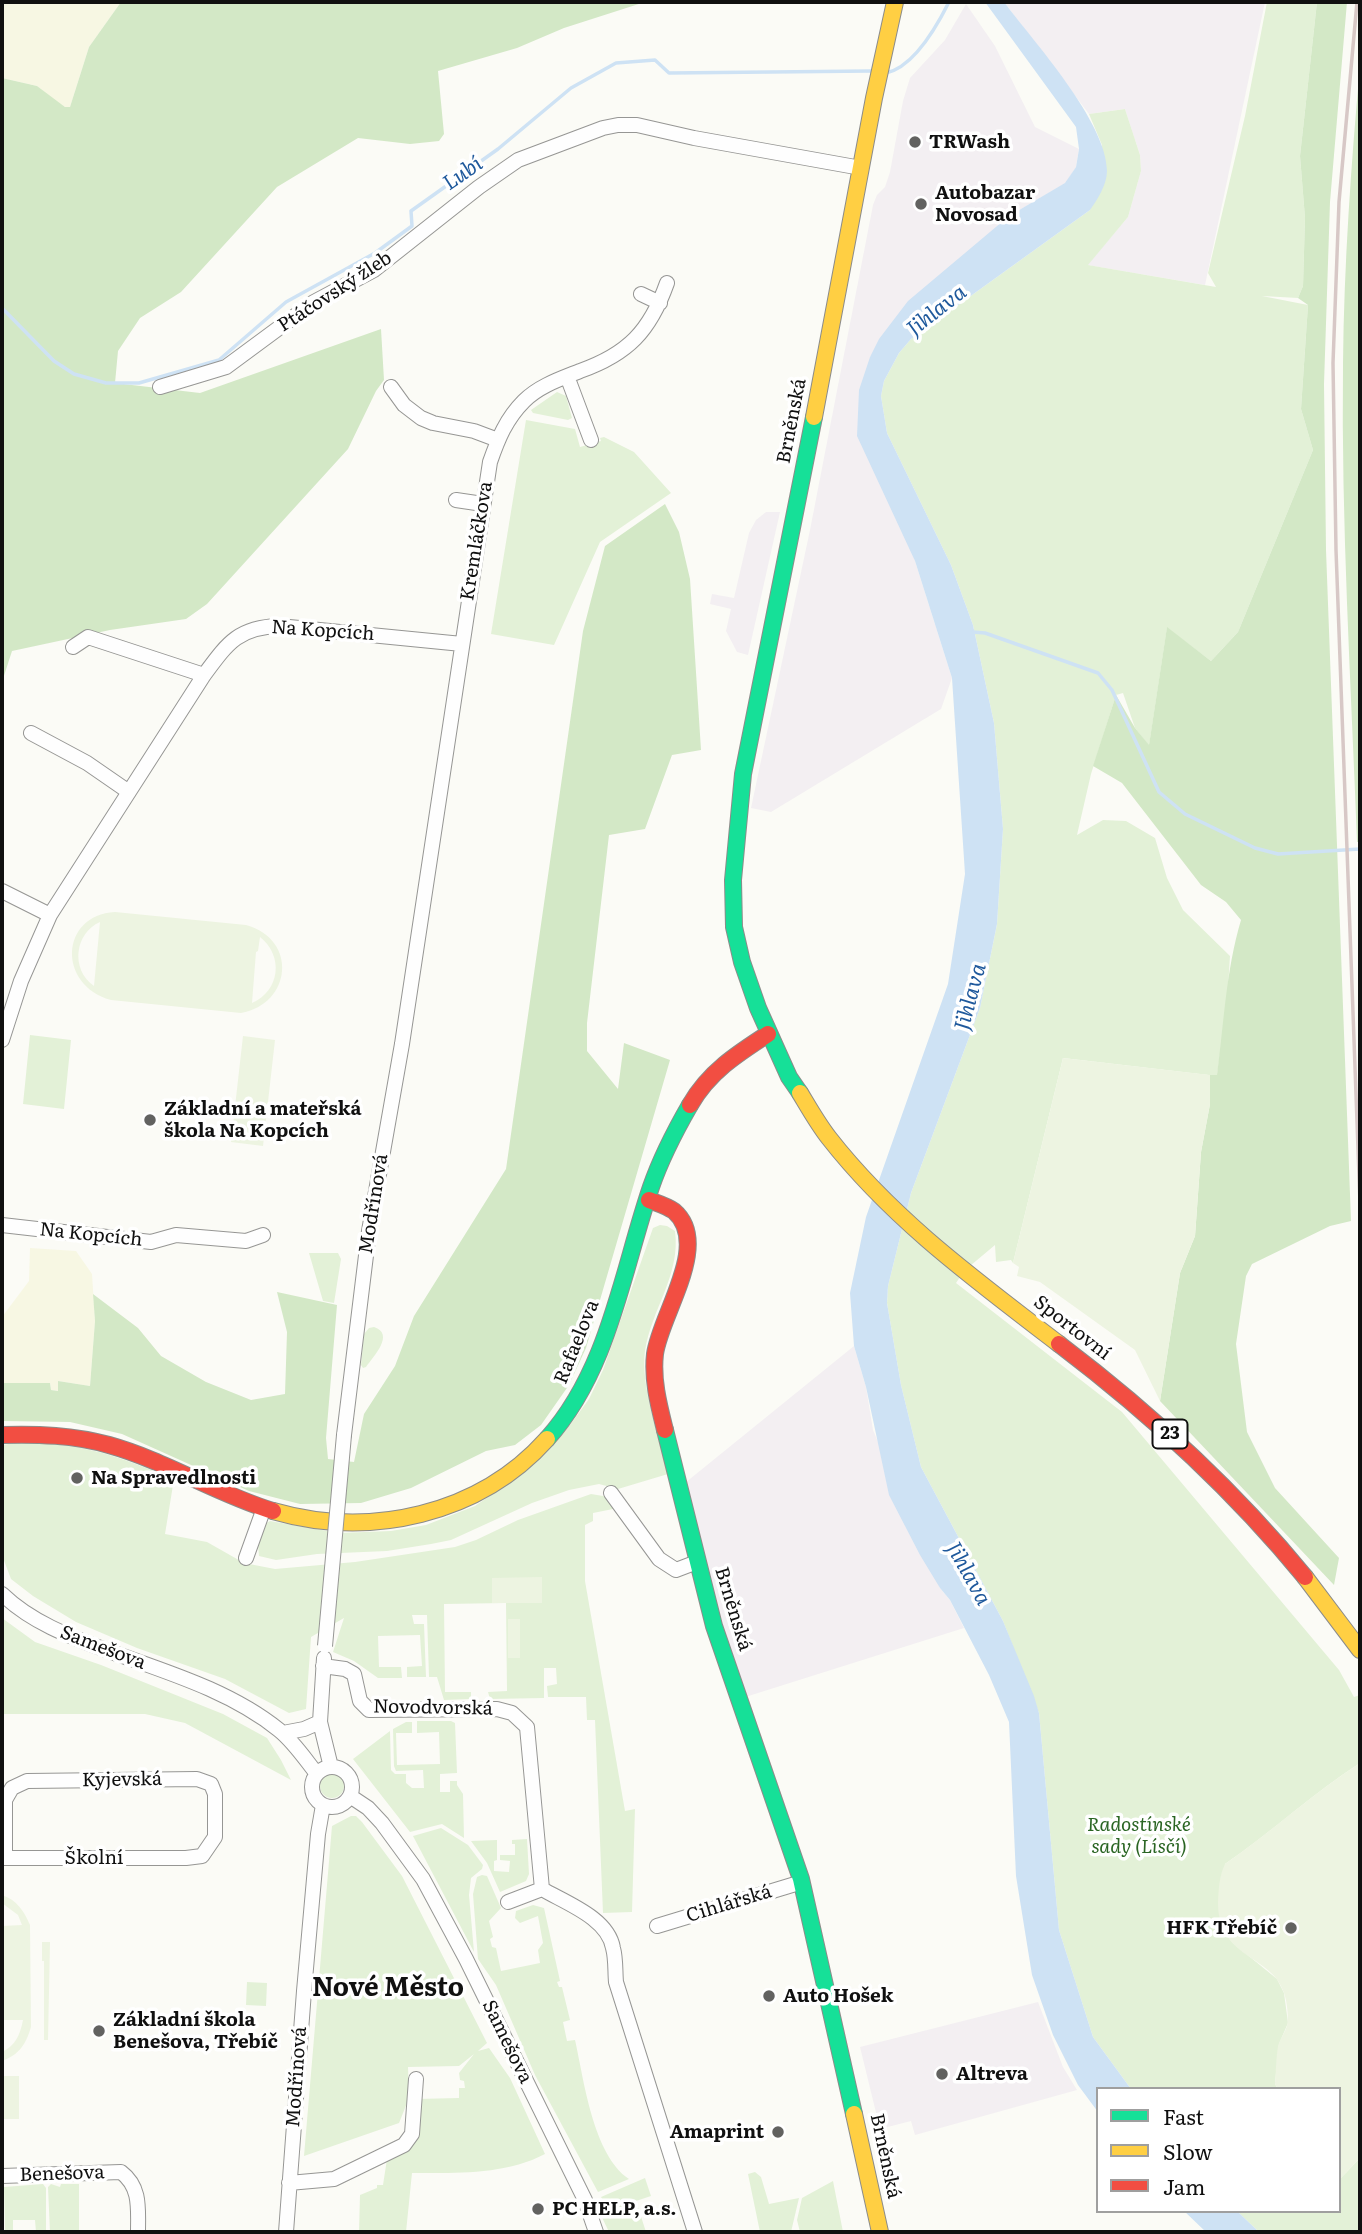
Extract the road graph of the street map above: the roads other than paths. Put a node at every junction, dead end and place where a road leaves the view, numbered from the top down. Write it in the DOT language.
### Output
graph roads {
  1 [pos="895,2"];
  2 [pos="861,168"];
  3 [pos="667,283"];
  4 [pos="641,294"];
  5 [pos="660,303"];
  6 [pos="567,376"];
  7 [pos="160,387"];
  8 [pos="391,387"];
  9 [pos="498,440"];
  10 [pos="591,440"];
  11 [pos="456,500"];
  12 [pos="483,504"];
  13 [pos="462,644"];
  14 [pos="73,648"];
  15 [pos="204,675"];
  16 [pos="31,733"];
  17 [pos="129,792"];
  18 [pos="2,891"];
  19 [pos="50,915"];
  20 [pos="768,1034"];
  21 [pos="2,1040"];
  22 [pos="649,1200"];
  23 [pos="2,1225"];
  24 [pos="263,1235"];
  25 [pos="2,1435"];
  26 [pos="611,1493"];
  27 [pos="264,1508"];
  28 [pos="246,1558"];
  29 [pos="697,1562"];
  30 [pos="2,1594"];
  31 [pos="1360,1650"];
  32 [pos="323,1665"];
  33 [pos="320,1722"];
  34 [pos="283,1734"];
  35 [pos="331,1767"];
  36 [pos="317,1774"];
  37 [pos="350,1796"];
  38 [pos="323,1805"];
  39 [pos="3,1858"];
  40 [pos="186,1858"];
  41 [pos="802,1882"];
  42 [pos="542,1889"];
  43 [pos="508,1902"];
  44 [pos="657,1926"];
  45 [pos="416,2079"];
  46 [pos="2,2176"];
  47 [pos="289,2183"];
  48 [pos="138,2232"];
  49 [pos="286,2232"];
  50 [pos="596,2232"];
  51 [pos="695,2232"];
  52 [pos="880,2232"];
  1 -- 2 [label="main road, Brněnská"];
  2 -- 7 [label="street, Ptáčovský žleb"];
  2 -- 20 [label="main road, Brněnská / 23"];
  3 -- 5 [label="street, Kremláčkova"];
  4 -- 5 [label="street"];
  5 -- 6 [label="street, Kremláčkova"];
  6 -- 9 [label="street, Kremláčkova"];
  6 -- 10 [label="street"];
  8 -- 9 [label="street"];
  9 -- 12 [label="street, Kremláčkova"];
  11 -- 12 [label="street"];
  12 -- 13 [label="street, Kremláčkova"];
  13 -- 15 [label="street, Na Kopcích"];
  13 -- 32 [label="street, Modřínová, bridge"];
  14 -- 15 [label="street"];
  15 -- 17 [label="street, Na Kopcích"];
  16 -- 17 [label="street"];
  17 -- 19 [label="street, Na Kopcích"];
  18 -- 19 [label="street"];
  19 -- 21 [label="street, Na Kopcích"];
  20 -- 22 [label="main road"];
  20 -- 31 [label="main road, Sportovní / 23"];
  22 -- 27 [label="main road, Rafaelova"];
  22 -- 29 [label="main road, Brněnská"];
  23 -- 24 [label="street, Na Kopcích"];
  25 -- 27 [label="main road, Rafaelova"];
  26 -- 29 [label="street"];
  27 -- 28 [label="street"];
  29 -- 41 [label="main road, Brněnská"];
  30 -- 34 [label="street, Samešova"];
  32 -- 33 [label="street, Modřínová"];
  32 -- 42 [label="street, Novodvorská"];
  33 -- 34 [label="street"];
  33 -- 35 [label="street, Modřínová"];
  34 -- 36 [label="street, Samešova"];
  35 -- 36 [label="street"];
  35 -- 37 [label="street, Samešova"];
  36 -- 38 [label="street, Samešova"];
  37 -- 38 [label="street"];
  37 -- 50 [label="street, Samešova"];
  38 -- 47 [label="street, Modřínová"];
  39 -- 40 [label="street, Školní"];
  39 -- 40 [label="street, Kyjevská"];
  41 -- 44 [label="street, Cihlářská"];
  41 -- 52 [label="main road, Brněnská"];
  42 -- 43 [label="street"];
  42 -- 51 [label="street"];
  45 -- 47 [label="street"];
  46 -- 48 [label="street, Benešova"];
  47 -- 49 [label="street, Modřínová"];
}
